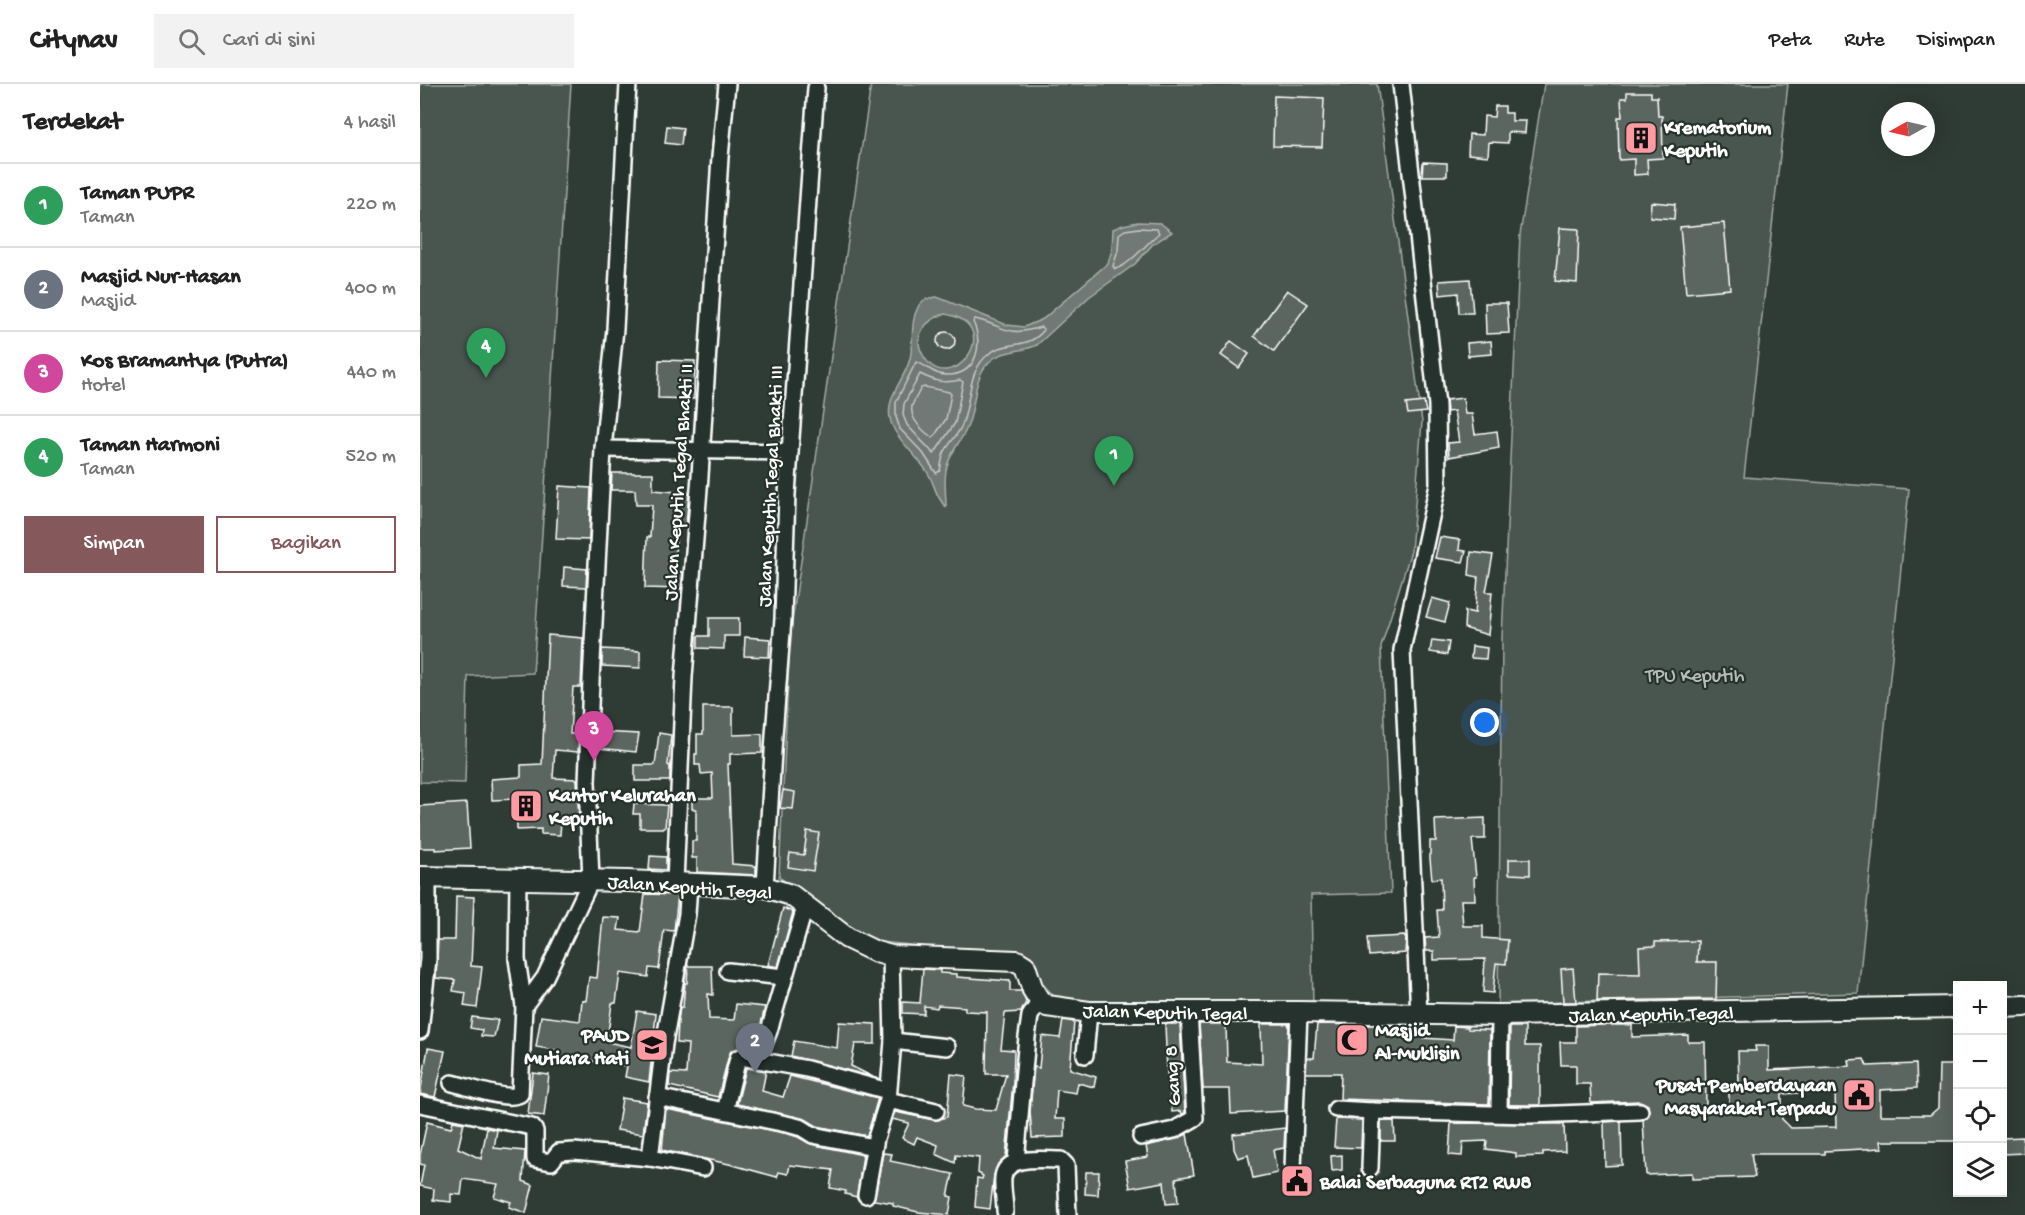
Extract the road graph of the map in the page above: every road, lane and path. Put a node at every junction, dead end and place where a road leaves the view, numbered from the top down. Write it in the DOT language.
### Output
graph roads {
  1 [pos="628,84"];
  2 [pos="727,84"];
  3 [pos="1401,84"];
  4 [pos="816,88"];
  5 [pos="603,449"];
  6 [pos="701,451"];
  7 [pos="790,452"];
  8 [pos="424,877"];
  9 [pos="518,879"];
  10 [pos="591,880"];
  11 [pos="682,883"];
  12 [pos="765,887"];
  13 [pos="806,907"];
  14 [pos="891,956"];
  15 [pos="728,971"];
  16 [pos="784,977"];
  17 [pos="1040,1001"];
  18 [pos="524,1006"];
  19 [pos="2007,1006"];
  20 [pos="2025,1006"];
  21 [pos="1953,1007"];
  22 [pos="1189,1011"];
  23 [pos="1299,1011"];
  24 [pos="1089,1012"];
  25 [pos="1419,1015"];
  26 [pos="1500,1015"];
  27 [pos="420,1031"];
  28 [pos="893,1041"];
  29 [pos="948,1047"];
  30 [pos="1085,1056"];
  31 [pos="758,1059"];
  32 [pos="452,1083"];
  33 [pos="888,1090"];
  34 [pos="657,1097"];
  35 [pos="420,1104"];
  36 [pos="1335,1109"];
  37 [pos="725,1111"];
  38 [pos="936,1111"];
  39 [pos="1372,1111"];
  40 [pos="1640,1112"];
  41 [pos="1499,1114"];
  42 [pos="1141,1137"];
  43 [pos="874,1147"];
  44 [pos="650,1158"];
  45 [pos="1016,1161"];
  46 [pos="702,1168"];
  47 [pos="1370,1168"];
  48 [pos="1293,1169"];
  49 [pos="866,1195"];
  50 [pos="1005,1212"];
  51 [pos="1068,1215"];
  1 -- 5 [label="street"];
  2 -- 6 [label="street, Jalan Keputih Tegal Bhakti II"];
  3 -- 25 [label="street"];
  4 -- 7 [label="street, Jalan Keputih Tegal Bhakti III"];
  5 -- 6 [label="street"];
  5 -- 10 [label="street"];
  6 -- 7 [label="street"];
  6 -- 11 [label="street, Jalan Keputih Tegal Bhakti II"];
  7 -- 12 [label="street, Jalan Keputih Tegal Bhakti III"];
  8 -- 9 [label="main road, Jalan Keputih Tegal"];
  8 -- 27 [label="street"];
  9 -- 10 [label="main road, Jalan Keputih Tegal"];
  9 -- 18 [label="street"];
  10 -- 11 [label="main road, Jalan Keputih Tegal"];
  10 -- 18 [label="street"];
  11 -- 12 [label="main road, Jalan Keputih Tegal"];
  11 -- 34 [label="street, Jalan Keputih Tegal Bhakti II"];
  12 -- 13 [label="main road, Jalan Keputih Tegal"];
  13 -- 14 [label="main road, Jalan Keputih Tegal"];
  13 -- 16 [label="street"];
  14 -- 17 [label="main road, Jalan Keputih Tegal"];
  14 -- 28 [label="street"];
  15 -- 16 [label="street"];
  16 -- 31 [label="street"];
  17 -- 24 [label="main road, Jalan Keputih Tegal"];
  17 -- 45 [label="street"];
  18 -- 32 [label="street"];
  19 -- 20 [label="main road"];
  21 -- 26 [label="main road, Jalan Keputih Tegal"];
  22 -- 23 [label="main road, Jalan Keputih Tegal"];
  22 -- 24 [label="main road, Jalan Keputih Tegal"];
  22 -- 42 [label="street, Gang 8"];
  23 -- 25 [label="main road, Jalan Keputih Tegal"];
  23 -- 48 [label="street"];
  24 -- 30 [label="street"];
  25 -- 26 [label="main road, Jalan Keputih Tegal"];
  26 -- 41 [label="street"];
  28 -- 29 [label="street"];
  28 -- 33 [label="street"];
  31 -- 33 [label="street"];
  31 -- 37 [label="street"];
  33 -- 38 [label="street"];
  33 -- 43 [label="street"];
  34 -- 37 [label="street"];
  34 -- 44 [label="street, Jalan Keputih Tegal Bhakti II"];
  35 -- 44 [label="street"];
  36 -- 39 [label="street"];
  37 -- 43 [label="street"];
  39 -- 41 [label="street"];
  39 -- 47 [label="street"];
  40 -- 41 [label="street"];
  43 -- 49 [label="street"];
  44 -- 46 [label="street"];
  45 -- 50 [label="street"];
  45 -- 51 [label="street"];
}
